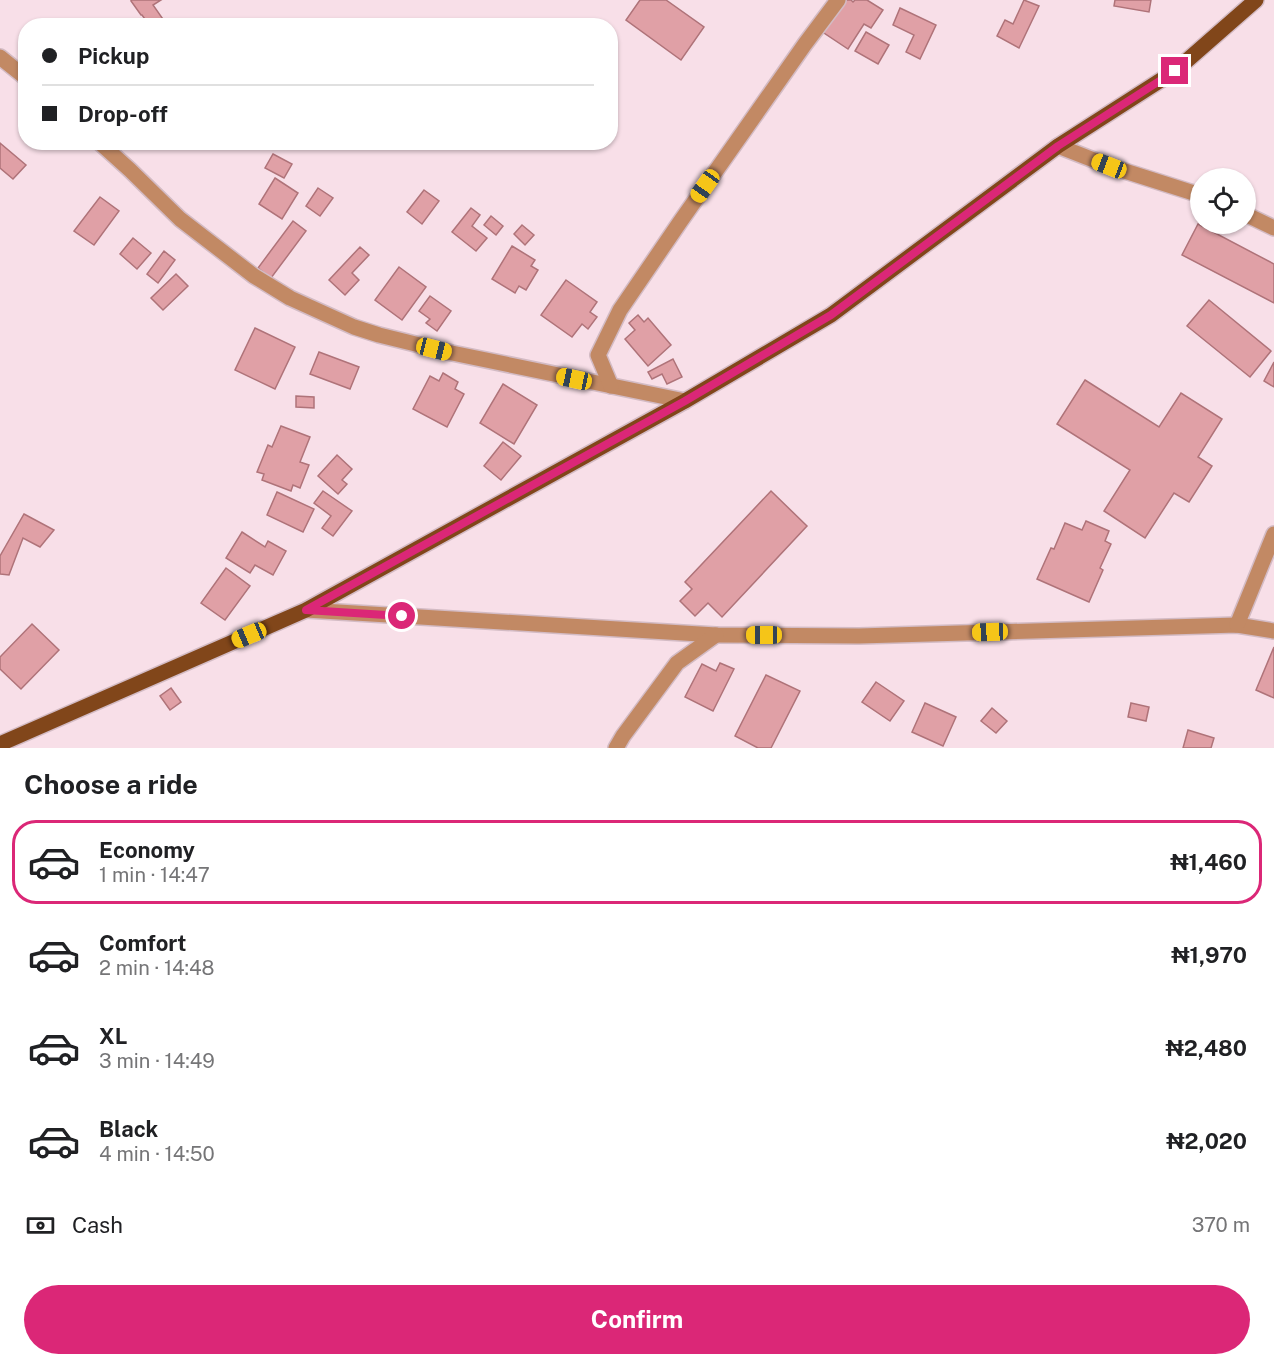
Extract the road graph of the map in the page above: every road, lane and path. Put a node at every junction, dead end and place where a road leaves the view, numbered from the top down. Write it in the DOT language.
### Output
graph roads {
  1 [pos="838,0"];
  2 [pos="1256,0"];
  3 [pos="0,57"];
  4 [pos="18,72"];
  5 [pos="1058,146"];
  6 [pos="108,150"];
  7 [pos="1190,192"];
  8 [pos="1256,219"];
  9 [pos="1274,228"];
  10 [pos="611,386"];
  11 [pos="685,401"];
  12 [pos="1274,534"];
  13 [pos="306,610"];
  14 [pos="1237,625"];
  15 [pos="1274,631"];
  16 [pos="716,635"];
  17 [pos="0,744"];
  18 [pos="616,748"];
  1 -- 10 [label="street"];
  2 -- 5 [label="main road"];
  3 -- 4 [label="street"];
  5 -- 7 [label="street"];
  5 -- 11 [label="main road"];
  6 -- 10 [label="street"];
  8 -- 9 [label="street"];
  10 -- 11 [label="street"];
  11 -- 13 [label="main road"];
  12 -- 14 [label="street"];
  13 -- 16 [label="street"];
  13 -- 17 [label="main road"];
  14 -- 15 [label="street"];
  14 -- 16 [label="street"];
  16 -- 18 [label="street"];
}
